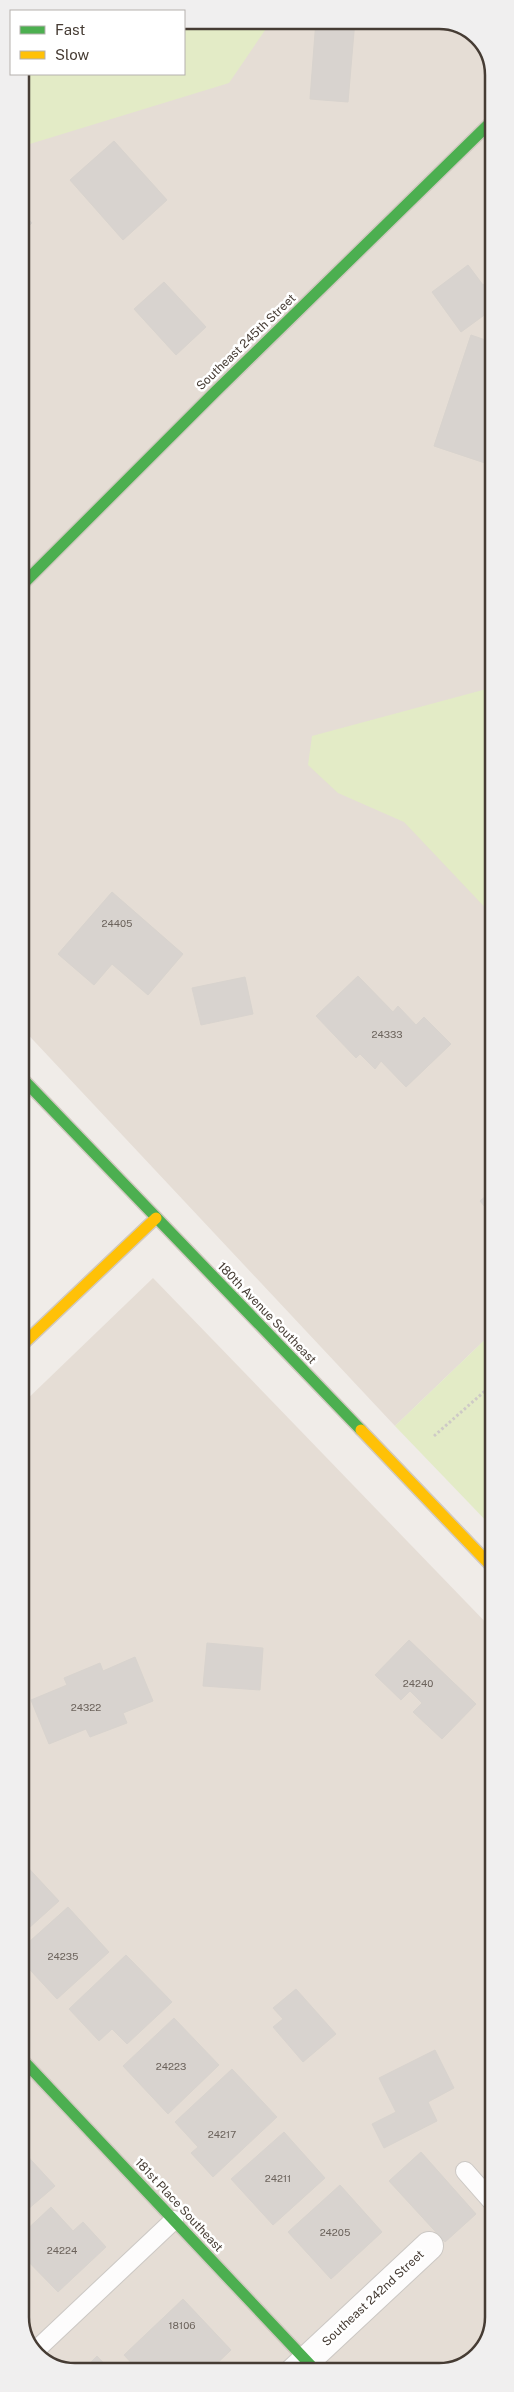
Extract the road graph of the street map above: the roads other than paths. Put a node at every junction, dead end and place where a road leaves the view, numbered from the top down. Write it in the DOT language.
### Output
graph roads {
  1 [pos="485,128"];
  2 [pos="29,578"];
  3 [pos="29,1085"];
  4 [pos="156,1218"];
  5 [pos="29,1338"];
  6 [pos="485,1560"];
  7 [pos="29,2067"];
  8 [pos="465,2171"];
  9 [pos="485,2194"];
  10 [pos="174,2220"];
  11 [pos="429,2246"];
  12 [pos="40,2347"];
  13 [pos="302,2363"];
  14 [pos="311,2363"];
  1 -- 2 [label="street, Southeast 245th Street"];
  3 -- 4 [label="street, 180th Avenue Southeast"];
  4 -- 5 [label="street"];
  4 -- 6 [label="street, 180th Avenue Southeast"];
  7 -- 10 [label="street, 181st Place Southeast"];
  8 -- 9 [label="lane"];
  10 -- 12 [label="lane"];
  10 -- 13 [label="street, 181st Place Southeast"];
  11 -- 14 [label="street, Southeast 242nd Street"];
}
